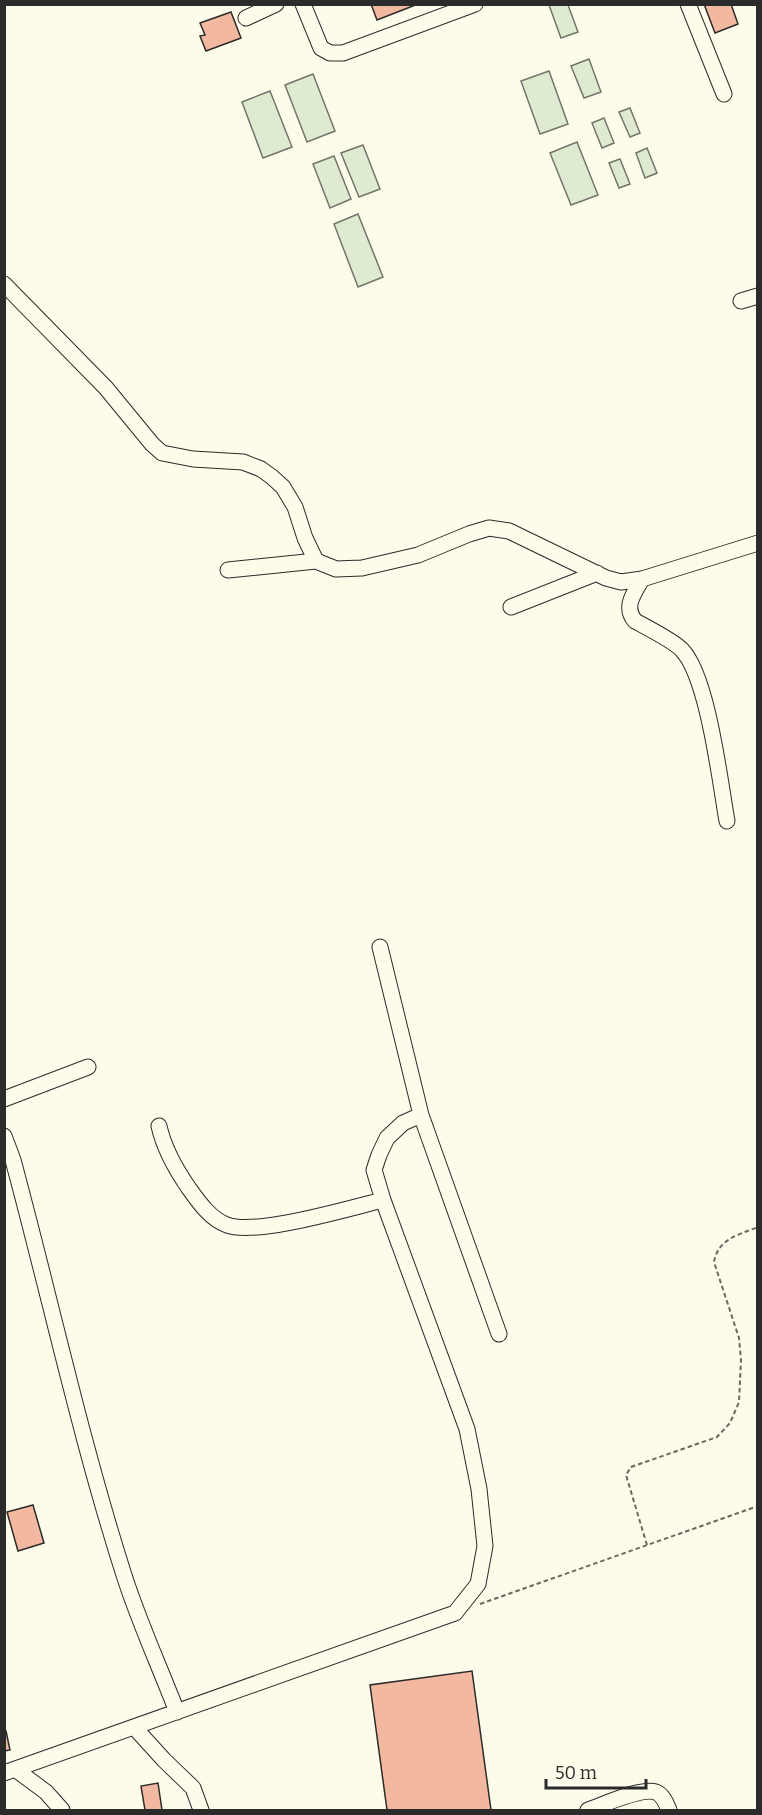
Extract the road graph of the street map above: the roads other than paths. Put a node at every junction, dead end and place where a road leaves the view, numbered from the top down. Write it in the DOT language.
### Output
graph roads {
  1 [pos="276,4"];
  2 [pos="303,4"];
  3 [pos="475,4"];
  4 [pos="688,4"];
  5 [pos="246,18"];
  6 [pos="724,94"];
  7 [pos="4,284"];
  8 [pos="758,296"];
  9 [pos="741,301"];
  10 [pos="758,543"];
  11 [pos="316,561"];
  12 [pos="228,570"];
  13 [pos="597,573"];
  14 [pos="642,579"];
  15 [pos="511,607"];
  16 [pos="728,820"];
  17 [pos="380,947"];
  18 [pos="88,1067"];
  19 [pos="4,1099"];
  20 [pos="421,1115"];
  21 [pos="159,1126"];
  22 [pos="4,1136"];
  23 [pos="9,1156"];
  24 [pos="383,1200"];
  25 [pos="499,1334"];
  26 [pos="177,1712"];
  27 [pos="134,1727"];
  28 [pos="10,1771"];
  29 [pos="62,1810"];
  30 [pos="201,1810"];
  31 [pos="588,1810"];
  32 [pos="669,1810"];
  1 -- 5 [label="street"];
  2 -- 3 [label="street"];
  4 -- 6 [label="street"];
  7 -- 11 [label="street"];
  8 -- 9 [label="street"];
  10 -- 14 [label="street"];
  11 -- 12 [label="street"];
  11 -- 13 [label="street"];
  13 -- 14 [label="street"];
  13 -- 15 [label="street"];
  14 -- 16 [label="street"];
  17 -- 20 [label="street"];
  18 -- 19 [label="street"];
  20 -- 24 [label="street"];
  20 -- 25 [label="street"];
  21 -- 24 [label="street"];
  22 -- 23 [label="street"];
  23 -- 26 [label="street"];
  24 -- 26 [label="street"];
  26 -- 27 [label="street"];
  27 -- 28 [label="street"];
  27 -- 30 [label="street"];
  28 -- 29 [label="street"];
  31 -- 32 [label="street"];
}
